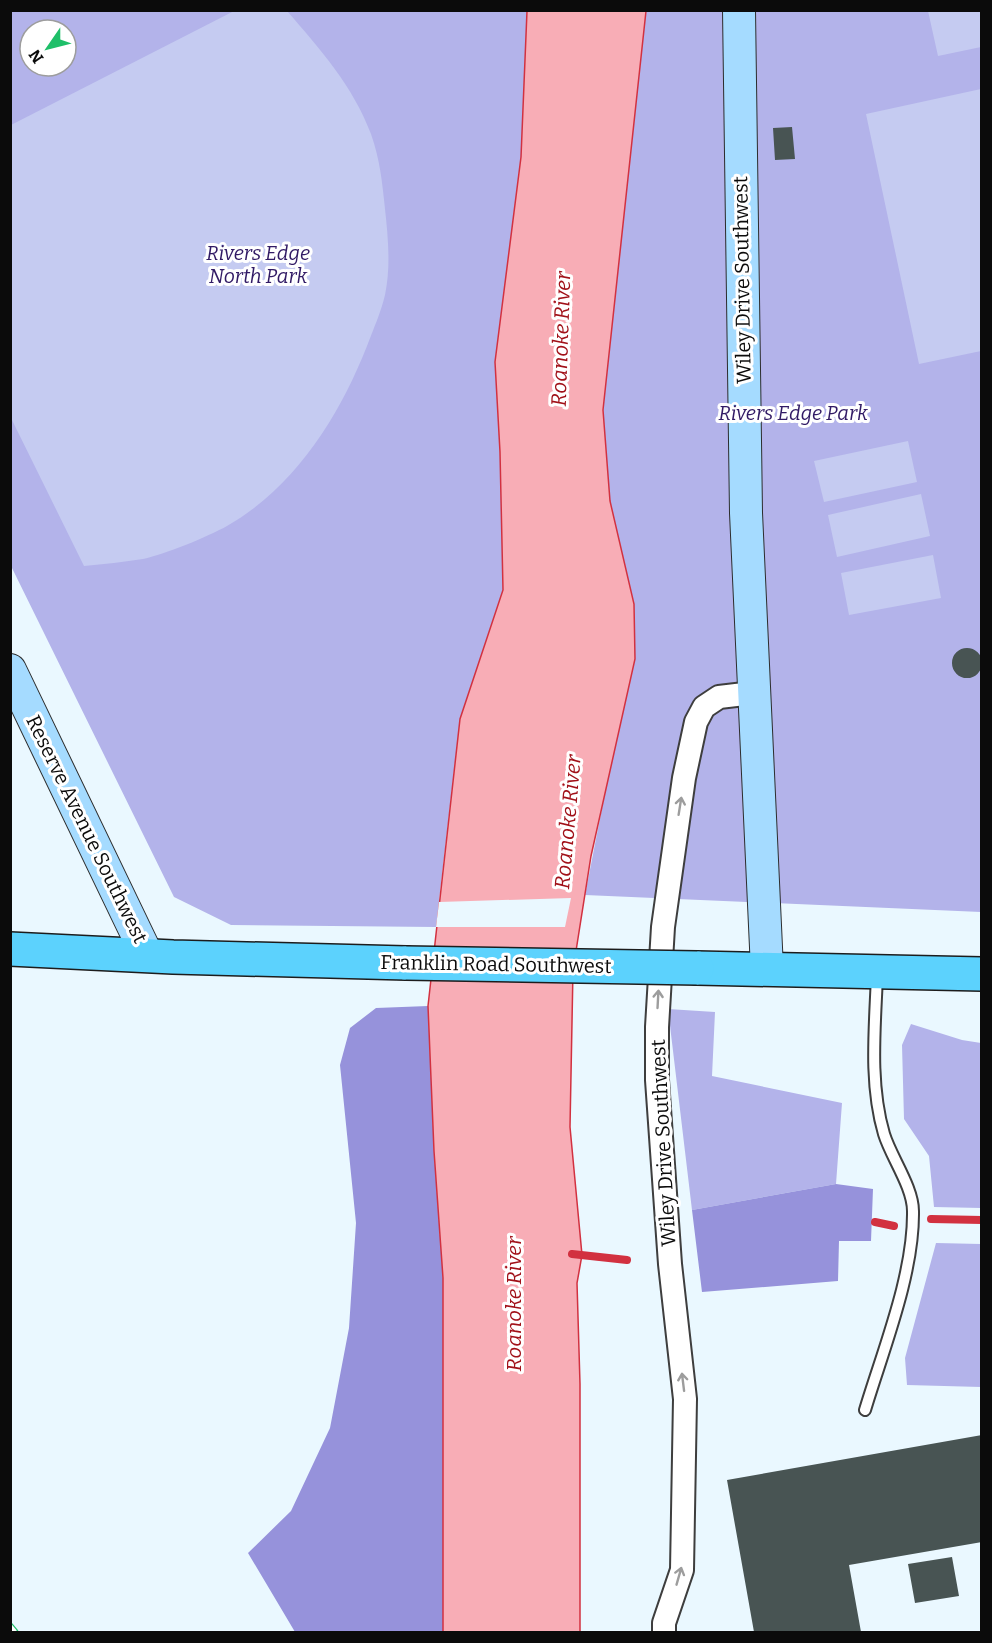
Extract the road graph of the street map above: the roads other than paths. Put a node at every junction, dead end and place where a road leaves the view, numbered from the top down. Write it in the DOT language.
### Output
graph roads {
  1 [pos="738,10"];
  2 [pos="10,670"];
  3 [pos="753,693"];
  4 [pos="10,949"];
  5 [pos="147,955"];
  6 [pos="767,969"];
  7 [pos="878,972"];
  8 [pos="981,974"];
  9 [pos="865,1410"];
  10 [pos="664,1632"];
  1 -- 3 [label="street, Wiley Drive Southwest"];
  2 -- 5 [label="street, Reserve Avenue Southwest"];
  3 -- 6 [label="street, Wiley Drive Southwest"];
  10 -- 3 [label="street, Wiley Drive Southwest, one-way"];
  4 -- 5 [label="main road, Franklin Road Southwest"];
  5 -- 6 [label="main road, Franklin Road Southwest, bridge"];
  6 -- 7 [label="main road, Franklin Road Southwest"];
  7 -- 8 [label="main road, Franklin Road Southwest"];
  7 -- 9 [label="lane"];
}
